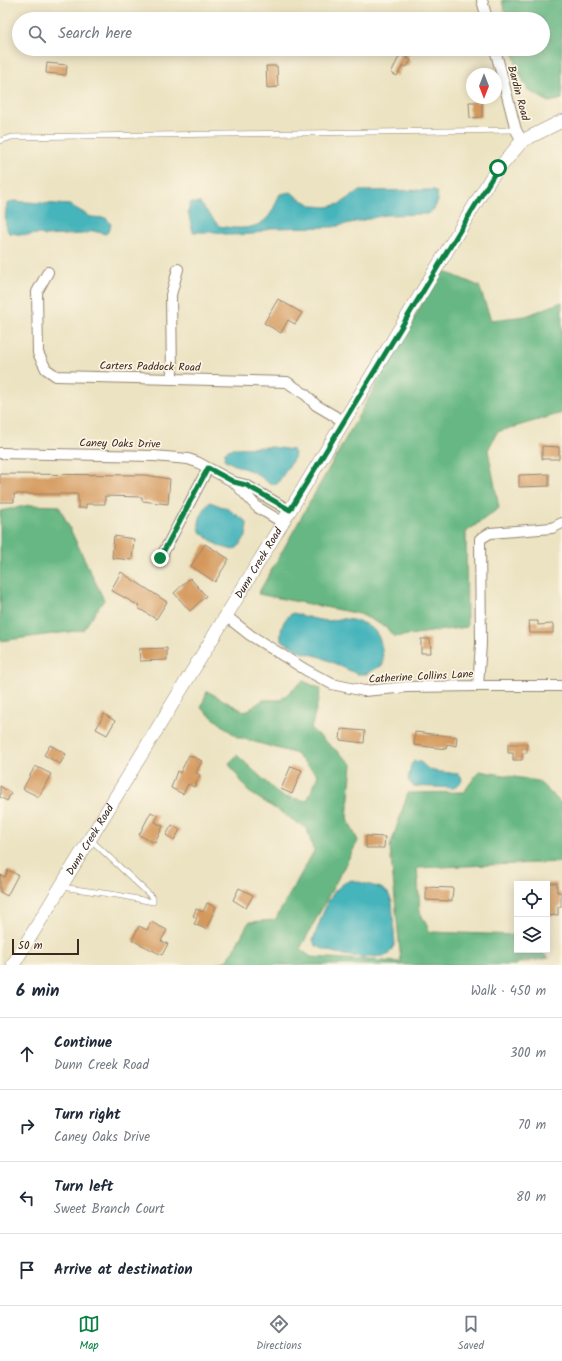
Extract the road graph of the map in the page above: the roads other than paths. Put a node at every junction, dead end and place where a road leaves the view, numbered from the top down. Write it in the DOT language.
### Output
graph roads {
  1 [pos="482,0"];
  2 [pos="485,12"];
  3 [pos="497,56"];
  4 [pos="562,121"];
  5 [pos="519,136"];
  6 [pos="0,141"];
  7 [pos="178,269"];
  8 [pos="48,272"];
  9 [pos="172,379"];
  10 [pos="344,421"];
  11 [pos="0,453"];
  12 [pos="208,468"];
  13 [pos="234,482"];
  14 [pos="290,510"];
  15 [pos="282,522"];
  16 [pos="562,523"];
  17 [pos="160,558"];
  18 [pos="226,616"];
  19 [pos="478,686"];
  20 [pos="562,686"];
  21 [pos="90,838"];
  22 [pos="60,886"];
  23 [pos="12,965"];
  1 -- 2 [label="street"];
  3 -- 5 [label="street, Bardin Road"];
  4 -- 5 [label="street, Dunn Creek Road"];
  5 -- 6 [label="lane"];
  5 -- 10 [label="street, Dunn Creek Road"];
  7 -- 9 [label="street"];
  8 -- 9 [label="street, Carters Paddock Road"];
  9 -- 10 [label="street, Carters Paddock Road"];
  10 -- 14 [label="street, Dunn Creek Road"];
  11 -- 12 [label="street, Caney Oaks Drive"];
  12 -- 13 [label="street, Caney Oaks Drive"];
  12 -- 17 [label="street"];
  13 -- 14 [label="street, Caney Oaks Drive"];
  13 -- 15 [label="street, Caney Oaks Drive"];
  14 -- 15 [label="street, Dunn Creek Road"];
  15 -- 18 [label="street, Dunn Creek Road"];
  16 -- 19 [label="street, Catherine Collins Lane"];
  18 -- 19 [label="street, Catherine Collins Lane"];
  18 -- 21 [label="street, Dunn Creek Road"];
  19 -- 20 [label="street"];
  21 -- 22 [label="street, Dunn Creek Road"];
  21 -- 22 [label="lane"];
  22 -- 23 [label="street, Dunn Creek Road"];
}
